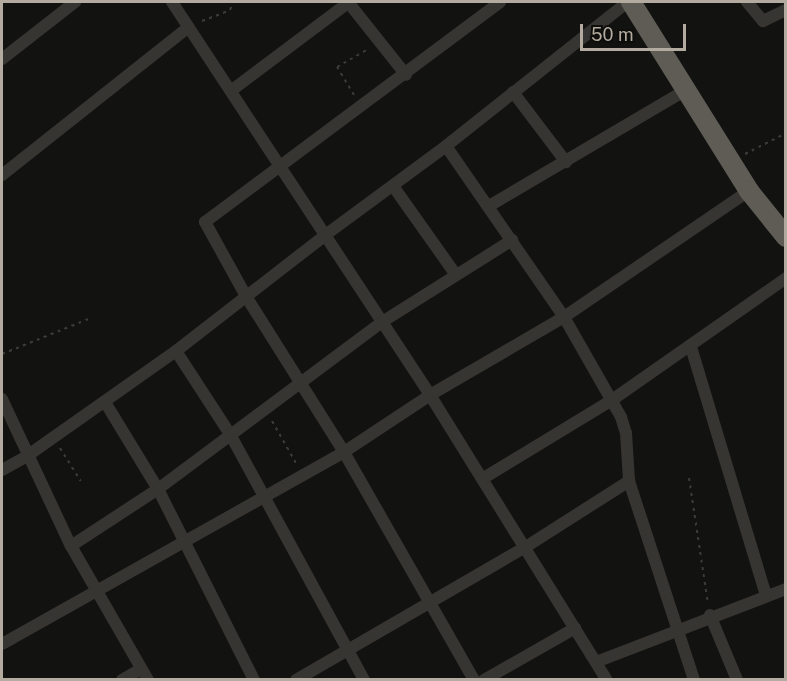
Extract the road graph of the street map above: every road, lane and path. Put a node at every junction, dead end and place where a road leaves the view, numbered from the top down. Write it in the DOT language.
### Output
graph roads {
  1 [pos="75,2"];
  2 [pos="172,2"];
  3 [pos="233,2"];
  4 [pos="348,2"];
  5 [pos="500,2"];
  6 [pos="630,2"];
  7 [pos="747,2"];
  8 [pos="786,10"];
  9 [pos="189,27"];
  10 [pos="380,41"];
  11 [pos="2,59"];
  12 [pos="405,75"];
  13 [pos="232,90"];
  14 [pos="686,90"];
  15 [pos="513,92"];
  16 [pos="362,108"];
  17 [pos="786,133"];
  18 [pos="447,146"];
  19 [pos="732,161"];
  20 [pos="566,162"];
  21 [pos="279,166"];
  22 [pos="2,175"];
  23 [pos="393,186"];
  24 [pos="749,191"];
  25 [pos="489,206"];
  26 [pos="324,236"];
  27 [pos="786,237"];
  28 [pos="512,240"];
  29 [pos="456,275"];
  30 [pos="786,278"];
  31 [pos="247,297"];
  32 [pos="564,317"];
  33 [pos="91,318"];
  34 [pos="382,322"];
  35 [pos="691,347"];
  36 [pos="176,351"];
  37 [pos="2,354"];
  38 [pos="299,380"];
  39 [pos="430,394"];
  40 [pos="2,399"];
  41 [pos="612,400"];
  42 [pos="105,402"];
  43 [pos="264,406"];
  44 [pos="230,434"];
  45 [pos="53,438"];
  46 [pos="344,452"];
  47 [pos="27,456"];
  48 [pos="2,470"];
  49 [pos="303,476"];
  50 [pos="689,478"];
  51 [pos="482,479"];
  52 [pos="81,481"];
  53 [pos="629,481"];
  54 [pos="158,489"];
  55 [pos="264,499"];
  56 [pos="186,543"];
  57 [pos="71,546"];
  58 [pos="524,548"];
  59 [pos="786,588"];
  60 [pos="98,591"];
  61 [pos="766,595"];
  62 [pos="431,602"];
  63 [pos="710,615"];
  64 [pos="678,627"];
  65 [pos="575,628"];
  66 [pos="2,644"];
  67 [pos="348,650"];
  68 [pos="596,662"];
  69 [pos="144,674"];
  70 [pos="122,680"];
  71 [pos="254,680"];
  72 [pos="296,680"];
  73 [pos="364,680"];
  74 [pos="474,680"];
  75 [pos="484,680"];
  76 [pos="607,680"];
  77 [pos="694,680"];
  78 [pos="737,680"];
  1 -- 11 [label="street"];
  2 -- 9 [label="street"];
  3 -- 9 [label="path"];
  4 -- 10 [label="street"];
  4 -- 13 [label="street"];
  5 -- 12 [label="street"];
  6 -- 14 [label="highway"];
  6 -- 15 [label="street"];
  7 -- 8 [label="street"];
  9 -- 13 [label="street"];
  9 -- 22 [label="street"];
  10 -- 12 [label="street"];
  10 -- 16 [label="path"];
  12 -- 16 [label="street"];
  13 -- 21 [label="street"];
  14 -- 19 [label="highway"];
  14 -- 20 [label="street"];
  15 -- 18 [label="street"];
  15 -- 20 [label="street"];
  16 -- 21 [label="street"];
  17 -- 19 [label="path"];
  18 -- 23 [label="street"];
  18 -- 25 [label="street"];
  19 -- 24 [label="highway"];
  20 -- 25 [label="street"];
  21 -- 26 [label="street"];
  21 -- 31 [label="street"];
  23 -- 26 [label="street"];
  23 -- 29 [label="street"];
  24 -- 27 [label="highway"];
  24 -- 32 [label="street"];
  25 -- 28 [label="street"];
  26 -- 31 [label="street"];
  26 -- 34 [label="street"];
  28 -- 29 [label="street"];
  28 -- 32 [label="street"];
  29 -- 34 [label="street"];
  30 -- 35 [label="street"];
  31 -- 36 [label="street"];
  31 -- 38 [label="street"];
  32 -- 39 [label="street"];
  32 -- 41 [label="street"];
  33 -- 37 [label="path"];
  34 -- 38 [label="street"];
  34 -- 39 [label="street"];
  35 -- 41 [label="street"];
  35 -- 61 [label="street"];
  36 -- 42 [label="street"];
  36 -- 44 [label="street"];
  38 -- 43 [label="street"];
  38 -- 46 [label="street"];
  39 -- 46 [label="street"];
  39 -- 51 [label="street"];
  40 -- 47 [label="street"];
  41 -- 51 [label="street"];
  41 -- 53 [label="street"];
  42 -- 45 [label="street"];
  42 -- 54 [label="street"];
  43 -- 44 [label="street"];
  43 -- 49 [label="path"];
  44 -- 54 [label="street"];
  44 -- 55 [label="street"];
  45 -- 47 [label="street"];
  45 -- 52 [label="path"];
  46 -- 49 [label="street"];
  46 -- 62 [label="street"];
  47 -- 48 [label="street"];
  47 -- 57 [label="street"];
  49 -- 55 [label="street"];
  50 -- 63 [label="path"];
  51 -- 58 [label="street"];
  53 -- 58 [label="street"];
  53 -- 64 [label="street"];
  54 -- 56 [label="street"];
  54 -- 57 [label="street"];
  55 -- 56 [label="street"];
  55 -- 67 [label="street"];
  56 -- 60 [label="street"];
  56 -- 71 [label="street"];
  57 -- 60 [label="street"];
  58 -- 62 [label="street"];
  58 -- 65 [label="street"];
  59 -- 61 [label="street"];
  60 -- 66 [label="street"];
  60 -- 69 [label="street"];
  61 -- 63 [label="street"];
  62 -- 67 [label="street"];
  62 -- 74 [label="street"];
  63 -- 64 [label="street"];
  63 -- 78 [label="street"];
  64 -- 68 [label="street"];
  64 -- 77 [label="street"];
  65 -- 68 [label="street"];
  65 -- 75 [label="street"];
  67 -- 72 [label="street"];
  67 -- 73 [label="street"];
  68 -- 76 [label="street"];
  69 -- 70 [label="street"];
}
